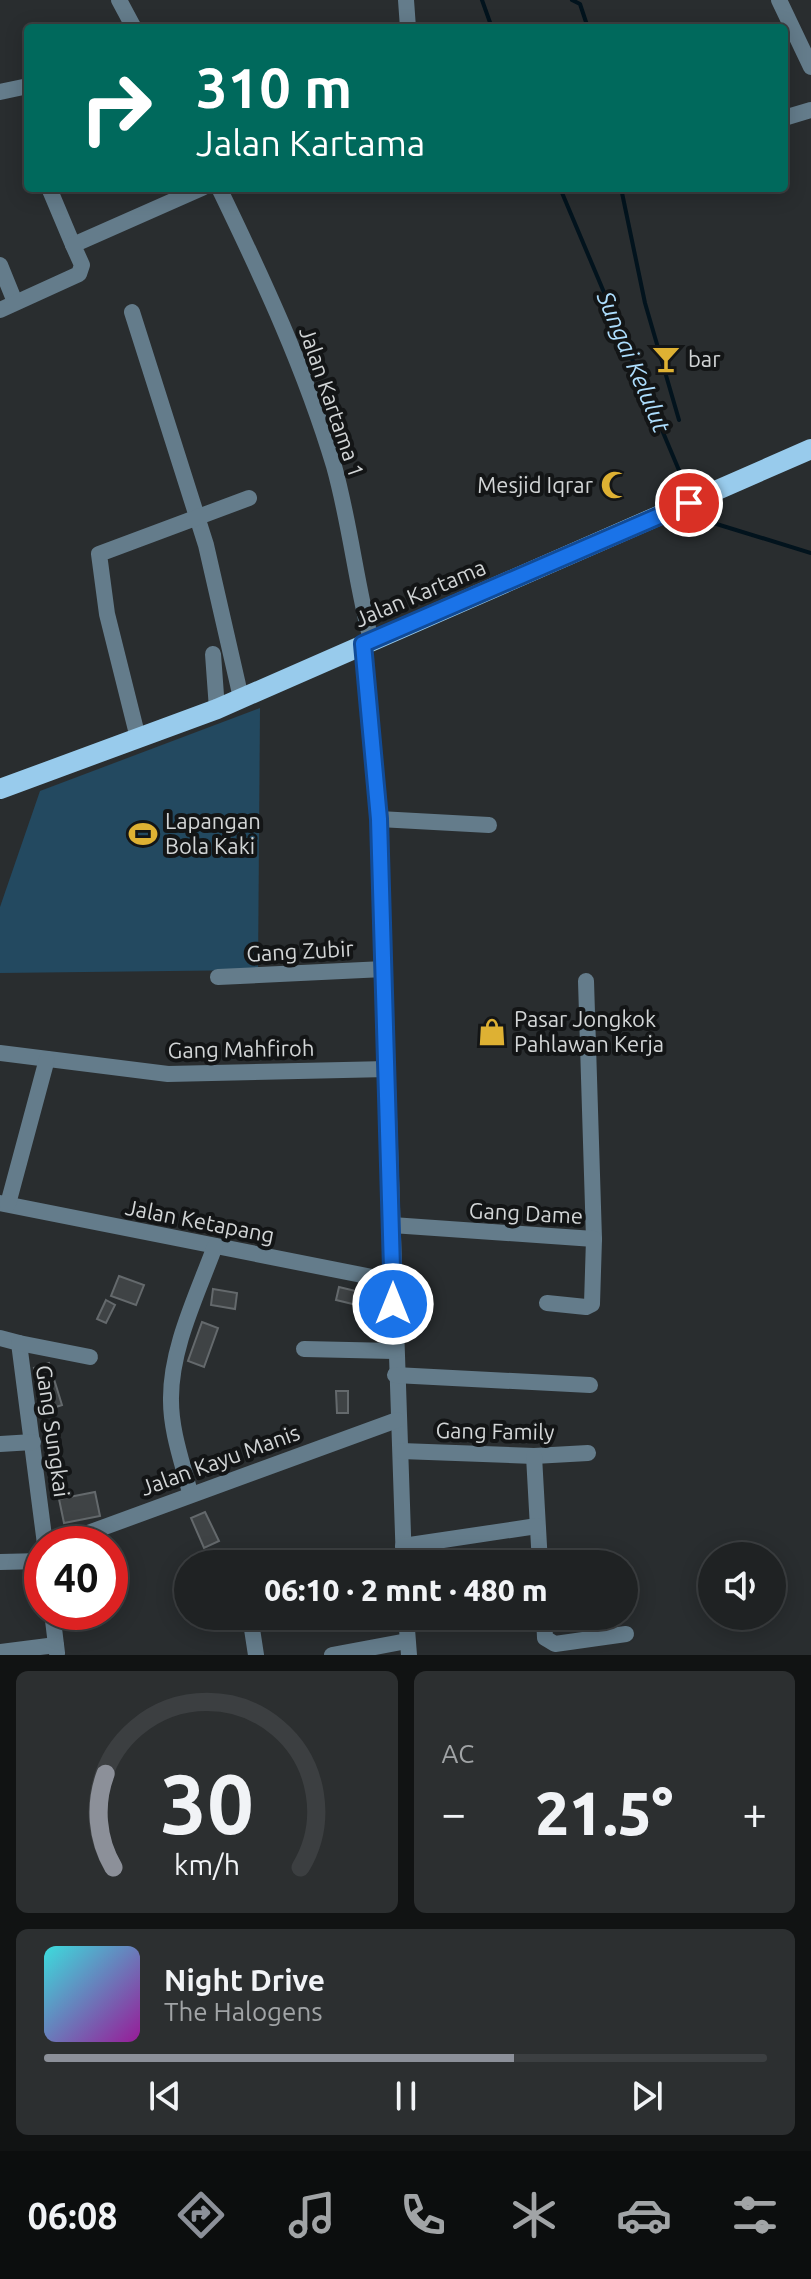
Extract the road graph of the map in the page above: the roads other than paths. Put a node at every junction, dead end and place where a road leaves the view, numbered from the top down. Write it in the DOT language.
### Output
graph roads {
  1 [pos="119,0"];
  2 [pos="406,0"];
  3 [pos="779,0"];
  4 [pos="132,24"];
  5 [pos="408,24"];
  6 [pos="786,24"];
  7 [pos="789,34"];
  8 [pos="811,67"];
  9 [pos="24,87"];
  10 [pos="0,92"];
  11 [pos="811,110"];
  12 [pos="788,117"];
  13 [pos="51,192"];
  14 [pos="193,192"];
  15 [pos="221,192"];
  16 [pos="73,245"];
  17 [pos="0,265"];
  18 [pos="7,306"];
  19 [pos="132,312"];
  20 [pos="811,449"];
  21 [pos="249,498"];
  22 [pos="198,518"];
  23 [pos="367,642"];
  24 [pos="213,654"];
  25 [pos="241,698"];
  26 [pos="217,709"];
  27 [pos="138,738"];
  28 [pos="0,789"];
  29 [pos="379,819"];
  30 [pos="489,825"];
  31 [pos="384,969"];
  32 [pos="218,977"];
  33 [pos="586,981"];
  34 [pos="0,1053"];
  35 [pos="47,1059"];
  36 [pos="388,1069"];
  37 [pos="4,1204"];
  38 [pos="392,1225"];
  39 [pos="594,1239"];
  40 [pos="215,1246"];
  41 [pos="392,1281"];
  42 [pos="547,1303"];
  43 [pos="0,1338"];
  44 [pos="19,1343"];
  45 [pos="304,1349"];
  46 [pos="394,1351"];
  47 [pos="90,1357"];
  48 [pos="395,1375"];
  49 [pos="590,1385"];
  50 [pos="397,1420"];
  51 [pos="33,1442"];
  52 [pos="0,1444"];
  53 [pos="401,1451"];
  54 [pos="588,1453"];
  55 [pos="534,1456"];
  56 [pos="190,1493"];
  57 [pos="43,1526"];
  58 [pos="105,1526"];
  59 [pos="537,1526"];
  60 [pos="403,1546"];
  61 [pos="403,1550"];
  62 [pos="539,1550"];
  63 [pos="24,1561"];
  64 [pos="0,1562"];
  65 [pos="54,1630"];
  66 [pos="252,1630"];
  67 [pos="545,1630"];
  68 [pos="626,1634"];
  69 [pos="408,1648"];
  70 [pos="57,1650"];
  71 [pos="0,1652"];
  72 [pos="256,1655"];
  73 [pos="332,1655"];
  1 -- 4 [label="street"];
  2 -- 5 [label="street"];
  3 -- 6 [label="street"];
  7 -- 8 [label="street"];
  9 -- 10 [label="street"];
  11 -- 12 [label="street"];
  13 -- 16 [label="street"];
  14 -- 16 [label="street"];
  15 -- 23 [label="street, Jalan Kartama 1"];
  16 -- 18 [label="street"];
  17 -- 18 [label="street"];
  19 -- 22 [label="street"];
  20 -- 23 [label="main road, Jalan Kartama"];
  21 -- 22 [label="street"];
  22 -- 25 [label="street"];
  22 -- 27 [label="street"];
  23 -- 25 [label="main road, Jalan Kartama"];
  23 -- 29 [label="street, Jalan Kartama 1"];
  24 -- 26 [label="street"];
  25 -- 26 [label="main road, Jalan Kartama"];
  26 -- 27 [label="main road, Jalan Kartama"];
  27 -- 28 [label="main road, Jalan Kartama"];
  29 -- 30 [label="street"];
  29 -- 31 [label="street, Jalan Kartama 1"];
  31 -- 32 [label="street, Gang Zubir"];
  31 -- 36 [label="street, Jalan Kartama 1"];
  33 -- 39 [label="street"];
  34 -- 35 [label="street, Gang Mahfiroh"];
  35 -- 36 [label="street, Gang Mahfiroh"];
  35 -- 37 [label="street"];
  36 -- 38 [label="street, Jalan Kartama 1"];
  37 -- 40 [label="street, Jalan Ketapang"];
  38 -- 39 [label="street, Gang Dame"];
  38 -- 41 [label="street, Jalan Kartama 1"];
  39 -- 42 [label="street, Gang Dame"];
  40 -- 41 [label="street, Jalan Ketapang"];
  40 -- 56 [label="street"];
  41 -- 46 [label="street, Jalan Kartama 1"];
  43 -- 44 [label="street, Gang Sungkai"];
  44 -- 47 [label="street"];
  44 -- 51 [label="street, Gang Sungkai"];
  45 -- 46 [label="street"];
  46 -- 48 [label="street, Jalan Kartama 1"];
  48 -- 49 [label="street"];
  48 -- 50 [label="street, Jalan Kartama 1"];
  50 -- 53 [label="street, Jalan Kartama 1"];
  50 -- 56 [label="street, Jalan Kayu Manis"];
  51 -- 52 [label="street"];
  51 -- 57 [label="street, Gang Sungkai"];
  53 -- 55 [label="street, Gang Family"];
  53 -- 60 [label="street, Jalan Kartama 1"];
  54 -- 55 [label="street, Gang Family"];
  55 -- 59 [label="street"];
  56 -- 58 [label="street, Jalan Kayu Manis"];
  59 -- 60 [label="street"];
  59 -- 62 [label="street"];
  60 -- 61 [label="street, Jalan Kartama 1"];
  63 -- 64 [label="street"];
  65 -- 70 [label="street"];
  66 -- 72 [label="street"];
  67 -- 68 [label="street"];
  69 -- 73 [label="street"];
  70 -- 71 [label="street"];
}
